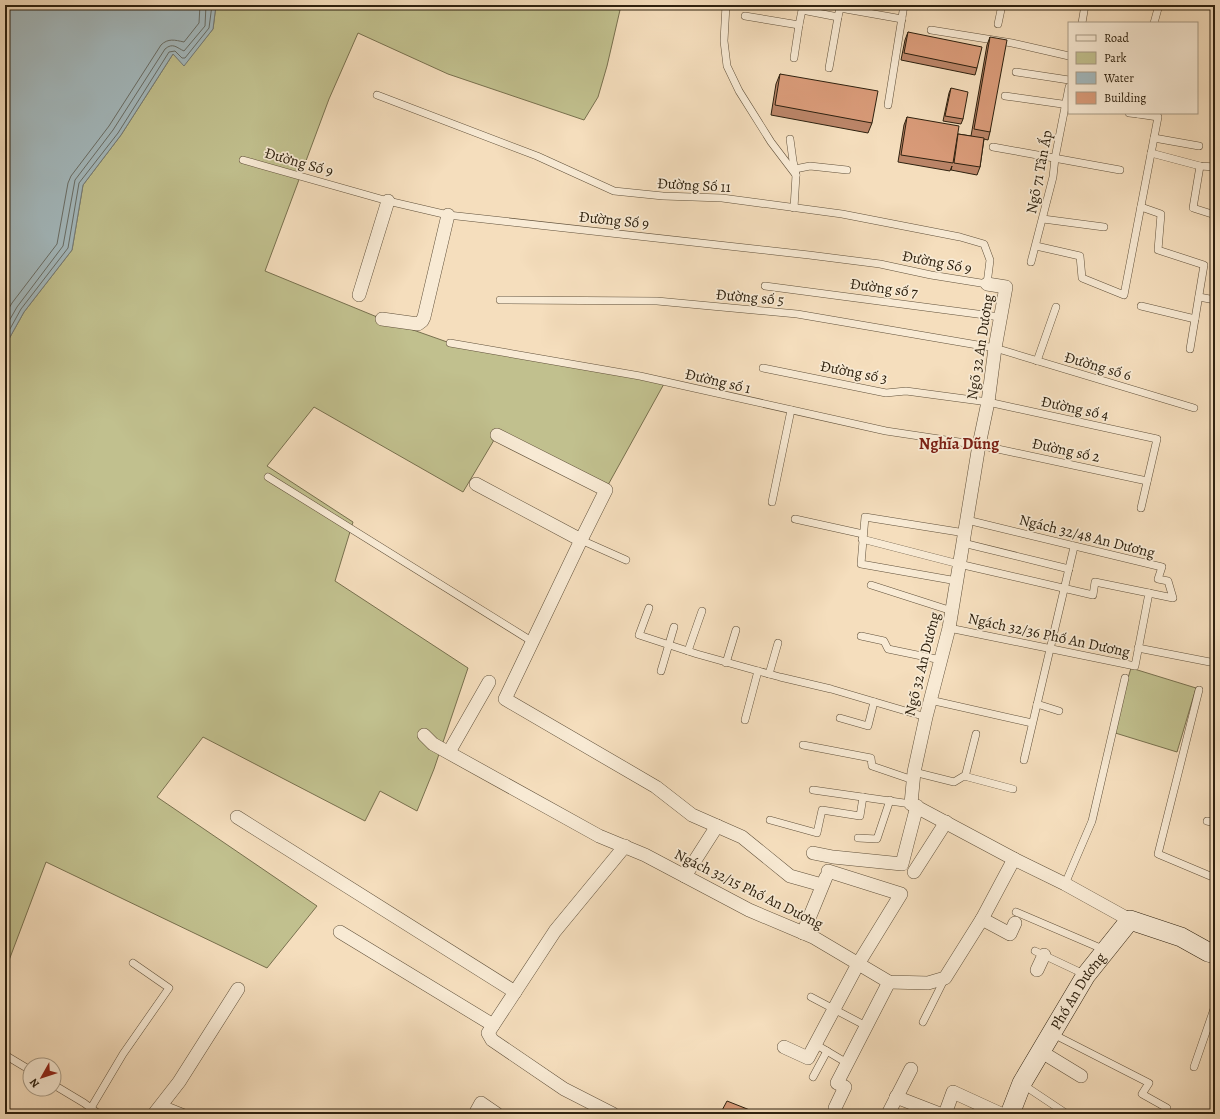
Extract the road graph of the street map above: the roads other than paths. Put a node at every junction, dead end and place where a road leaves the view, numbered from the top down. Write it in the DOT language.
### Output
graph roads {
  1 [pos="726,5"];
  2 [pos="904,5"];
  3 [pos="1002,5"];
  4 [pos="1085,5"];
  5 [pos="1159,5"];
  6 [pos="746,16"];
  7 [pos="838,17"];
  8 [pos="902,19"];
  9 [pos="1082,22"];
  10 [pos="1154,22"];
  11 [pos="998,24"];
  12 [pos="799,25"];
  13 [pos="931,30"];
  14 [pos="1068,56"];
  15 [pos="794,58"];
  16 [pos="829,68"];
  17 [pos="1016,72"];
  18 [pos="1068,80"];
  19 [pos="377,95"];
  20 [pos="1005,96"];
  21 [pos="888,105"];
  22 [pos="1067,105"];
  23 [pos="1138,114"];
  24 [pos="1154,138"];
  25 [pos="790,139"];
  26 [pos="1199,146"];
  27 [pos="993,147"];
  28 [pos="1151,153"];
  29 [pos="1055,158"];
  30 [pos="243,160"];
  31 [pos="1200,166"];
  32 [pos="1215,167"];
  33 [pos="847,170"];
  34 [pos="1120,170"];
  35 [pos="795,172"];
  36 [pos="388,201"];
  37 [pos="1141,207"];
  38 [pos="794,208"];
  39 [pos="448,215"];
  40 [pos="1215,215"];
  41 [pos="1043,219"];
  42 [pos="1104,227"];
  43 [pos="1036,246"];
  44 [pos="1031,262"];
  45 [pos="987,284"];
  46 [pos="765,286"];
  47 [pos="359,295"];
  48 [pos="1199,297"];
  49 [pos="500,300"];
  50 [pos="1215,300"];
  51 [pos="1141,306"];
  52 [pos="1056,307"];
  53 [pos="1000,317"];
  54 [pos="382,319"];
  55 [pos="1195,319"];
  56 [pos="450,343"];
  57 [pos="995,348"];
  58 [pos="1190,348"];
  59 [pos="1037,362"];
  60 [pos="763,368"];
  61 [pos="988,402"];
  62 [pos="1194,408"];
  63 [pos="791,410"];
  64 [pos="497,435"];
  65 [pos="979,446"];
  66 [pos="268,476"];
  67 [pos="1147,481"];
  68 [pos="476,484"];
  69 [pos="772,502"];
  70 [pos="1141,508"];
  71 [pos="795,519"];
  72 [pos="967,520"];
  73 [pos="863,536"];
  74 [pos="964,538"];
  75 [pos="581,540"];
  76 [pos="1074,546"];
  77 [pos="626,560"];
  78 [pos="959,564"];
  79 [pos="1069,569"];
  80 [pos="956,581"];
  81 [pos="871,585"];
  82 [pos="1064,588"];
  83 [pos="1149,593"];
  84 [pos="649,608"];
  85 [pos="952,611"];
  86 [pos="702,612"];
  87 [pos="674,626"];
  88 [pos="949,628"];
  89 [pos="736,630"];
  90 [pos="861,636"];
  91 [pos="533,642"];
  92 [pos="778,643"];
  93 [pos="668,645"];
  94 [pos="1138,648"];
  95 [pos="1051,649"];
  96 [pos="688,651"];
  97 [pos="941,660"];
  98 [pos="726,662"];
  99 [pos="1215,663"];
  100 [pos="661,671"];
  101 [pos="758,671"];
  102 [pos="769,674"];
  103 [pos="1126,678"];
  104 [pos="489,682"];
  105 [pos="1199,690"];
  106 [pos="930,700"];
  107 [pos="874,702"];
  108 [pos="1037,704"];
  109 [pos="1058,711"];
  110 [pos="926,717"];
  111 [pos="840,718"];
  112 [pos="745,720"];
  113 [pos="1032,723"];
  114 [pos="976,734"];
  115 [pos="424,735"];
  116 [pos="803,745"];
  117 [pos="449,752"];
  118 [pos="1024,760"];
  119 [pos="914,776"];
  120 [pos="965,777"];
  121 [pos="1013,789"];
  122 [pos="813,790"];
  123 [pos="864,797"];
  124 [pos="890,800"];
  125 [pos="914,805"];
  126 [pos="237,817"];
  127 [pos="770,820"];
  128 [pos="1207,821"];
  129 [pos="946,822"];
  130 [pos="1215,823"];
  131 [pos="717,826"];
  132 [pos="858,838"];
  133 [pos="625,846"];
  134 [pos="813,853"];
  135 [pos="833,856"];
  136 [pos="1014,859"];
  137 [pos="828,871"];
  138 [pos="914,872"];
  139 [pos="685,876"];
  140 [pos="1215,878"];
  141 [pos="1065,884"];
  142 [pos="822,885"];
  143 [pos="1016,917"];
  144 [pos="982,919"];
  145 [pos="1130,920"];
  146 [pos="340,932"];
  147 [pos="804,933"];
  148 [pos="1181,937"];
  149 [pos="1215,941"];
  150 [pos="1105,950"];
  151 [pos="1040,953"];
  152 [pos="1215,954"];
  153 [pos="133,963"];
  154 [pos="858,964"];
  155 [pos="1037,970"];
  156 [pos="1086,975"];
  157 [pos="945,978"];
  158 [pos="889,982"];
  159 [pos="238,989"];
  160 [pos="515,992"];
  161 [pos="811,997"];
  162 [pos="1215,1006"];
  163 [pos="834,1009"];
  164 [pos="923,1022"];
  165 [pos="493,1025"];
  166 [pos="866,1026"];
  167 [pos="1051,1033"];
  168 [pos="815,1044"];
  169 [pos="784,1047"];
  170 [pos="827,1051"];
  171 [pos="1040,1051"];
  172 [pos="5,1055"];
  173 [pos="847,1063"];
  174 [pos="22,1065"];
  175 [pos="1194,1067"];
  176 [pos="911,1069"];
  177 [pos="1081,1076"];
  178 [pos="813,1077"];
  179 [pos="1022,1083"];
  180 [pos="62,1090"];
  181 [pos="896,1097"];
  182 [pos="91,1108"];
  183 [pos="835,1108"];
  184 [pos="158,1109"];
  185 [pos="99,1114"];
  186 [pos="187,1114"];
  187 [pos="475,1114"];
  188 [pos="497,1114"];
  189 [pos="612,1114"];
  190 [pos="888,1114"];
  191 [pos="940,1114"];
  192 [pos="945,1114"];
  193 [pos="1001,1114"];
  194 [pos="1010,1114"];
  195 [pos="1067,1114"];
  196 [pos="1166,1114"];
  1 -- 35 [label="lane"];
  2 -- 8 [label="lane"];
  3 -- 11 [label="lane"];
  4 -- 9 [label="lane"];
  5 -- 10 [label="lane"];
  6 -- 12 [label="lane"];
  7 -- 8 [label="lane"];
  7 -- 12 [label="lane"];
  7 -- 16 [label="lane"];
  8 -- 21 [label="lane"];
  12 -- 15 [label="lane"];
  13 -- 14 [label="lane"];
  17 -- 18 [label="lane"];
  19 -- 38 [label="lane, Đường Số 11"];
  20 -- 22 [label="lane"];
  22 -- 29 [label="lane, Ngõ 71 Tân Ấp"];
  23 -- 24 [label="lane"];
  24 -- 26 [label="lane"];
  24 -- 28 [label="lane"];
  25 -- 35 [label="lane"];
  27 -- 29 [label="lane"];
  28 -- 31 [label="lane"];
  28 -- 37 [label="lane"];
  29 -- 34 [label="lane"];
  29 -- 41 [label="lane, Ngõ 71 Tân Ấp"];
  30 -- 36 [label="lane, Đường Số 9"];
  31 -- 32 [label="lane"];
  31 -- 40 [label="lane"];
  33 -- 35 [label="lane"];
  35 -- 38 [label="lane"];
  36 -- 39 [label="lane, Đường Số 9"];
  36 -- 47 [label="street"];
  37 -- 43 [label="lane"];
  37 -- 48 [label="lane"];
  38 -- 45 [label="lane, Đường Số 11"];
  39 -- 45 [label="lane, Đường Số 9"];
  39 -- 54 [label="street"];
  41 -- 42 [label="lane"];
  41 -- 43 [label="lane, Ngõ 71 Tân Ấp"];
  43 -- 44 [label="lane, Ngõ 71 Tân Ấp"];
  45 -- 53 [label="street, Ngõ 32 An Dương"];
  46 -- 53 [label="lane, Đường số 7"];
  48 -- 50 [label="lane"];
  48 -- 55 [label="lane"];
  49 -- 57 [label="lane, Đường số 5"];
  51 -- 55 [label="lane"];
  52 -- 59 [label="lane"];
  53 -- 57 [label="street, Ngõ 32 An Dương"];
  55 -- 58 [label="lane"];
  56 -- 63 [label="lane, Đường số 1"];
  57 -- 59 [label="lane, Đường số 6"];
  57 -- 61 [label="street, Ngõ 32 An Dương"];
  59 -- 62 [label="lane, Đường số 6"];
  60 -- 61 [label="lane, Đường số 3"];
  61 -- 65 [label="street, Ngõ 32 An Dương"];
  61 -- 67 [label="lane, Đường số 4"];
  63 -- 65 [label="lane, Đường số 1"];
  63 -- 69 [label="lane"];
  64 -- 75 [label="street"];
  65 -- 67 [label="lane, Đường số 2"];
  65 -- 72 [label="street, Ngõ 32 An Dương"];
  66 -- 91 [label="lane"];
  67 -- 70 [label="lane"];
  68 -- 75 [label="street"];
  71 -- 73 [label="lane"];
  72 -- 74 [label="street, Ngõ 32 An Dương"];
  72 -- 76 [label="lane, Ngách 32/48 An Dương"];
  73 -- 74 [label="lane"];
  73 -- 78 [label="lane"];
  73 -- 80 [label="lane"];
  74 -- 78 [label="street, Ngõ 32 An Dương"];
  74 -- 79 [label="lane"];
  75 -- 77 [label="lane"];
  75 -- 91 [label="street"];
  76 -- 79 [label="lane"];
  76 -- 83 [label="lane, Ngách 32/48 An Dương"];
  78 -- 80 [label="street, Ngõ 32 An Dương"];
  78 -- 82 [label="lane"];
  79 -- 82 [label="lane"];
  80 -- 85 [label="street, Ngõ 32 An Dương"];
  81 -- 85 [label="lane"];
  82 -- 83 [label="lane"];
  82 -- 95 [label="lane"];
  83 -- 94 [label="lane, Ngách 32/36 Phố An Dương"];
  84 -- 93 [label="lane"];
  85 -- 88 [label="street, Ngõ 32 An Dương"];
  86 -- 96 [label="lane"];
  87 -- 93 [label="lane"];
  88 -- 95 [label="lane, Ngách 32/36 Phố An Dương"];
  88 -- 97 [label="street, Ngõ 32 An Dương"];
  89 -- 98 [label="lane"];
  90 -- 97 [label="lane"];
  91 -- 131 [label="street"];
  92 -- 102 [label="lane"];
  93 -- 96 [label="lane"];
  93 -- 100 [label="lane"];
  94 -- 95 [label="lane, Ngách 32/36 Phố An Dương"];
  94 -- 99 [label="lane"];
  95 -- 108 [label="lane"];
  96 -- 98 [label="lane"];
  97 -- 106 [label="street, Ngõ 32 An Dương"];
  98 -- 101 [label="lane"];
  101 -- 102 [label="lane"];
  101 -- 112 [label="lane"];
  102 -- 107 [label="lane"];
  103 -- 141 [label="lane"];
  104 -- 117 [label="street"];
  105 -- 140 [label="lane"];
  106 -- 110 [label="street, Ngõ 32 An Dương"];
  106 -- 113 [label="lane"];
  107 -- 110 [label="lane"];
  107 -- 111 [label="lane"];
  108 -- 109 [label="lane"];
  108 -- 113 [label="lane"];
  110 -- 119 [label="street, Ngõ 32 An Dương"];
  113 -- 118 [label="lane"];
  114 -- 120 [label="lane"];
  115 -- 117 [label="street, Ngách 32/15 Phố An Dương"];
  116 -- 119 [label="lane"];
  117 -- 133 [label="street, Ngách 32/15 Phố An Dương"];
  119 -- 120 [label="lane"];
  119 -- 125 [label="street, Ngõ 32 An Dương"];
  120 -- 121 [label="lane"];
  122 -- 123 [label="lane"];
  123 -- 124 [label="lane"];
  123 -- 127 [label="lane"];
  124 -- 125 [label="lane"];
  124 -- 132 [label="lane"];
  125 -- 129 [label="street"];
  125 -- 135 [label="street, Ngõ 32 An Dương"];
  126 -- 160 [label="street"];
  128 -- 130 [label="lane"];
  129 -- 136 [label="street"];
  129 -- 138 [label="street"];
  131 -- 139 [label="street"];
  131 -- 142 [label="street"];
  133 -- 139 [label="street, Ngách 32/15 Phố An Dương"];
  133 -- 160 [label="street"];
  134 -- 135 [label="street"];
  135 -- 137 [label="street"];
  136 -- 141 [label="street"];
  136 -- 144 [label="street"];
  137 -- 142 [label="street"];
  137 -- 154 [label="street"];
  139 -- 147 [label="street, Ngách 32/15 Phố An Dương"];
  141 -- 145 [label="street"];
  142 -- 147 [label="street"];
  143 -- 144 [label="street"];
  143 -- 150 [label="lane"];
  144 -- 157 [label="street"];
  145 -- 148 [label="street"];
  145 -- 150 [label="street, Phố An Dương"];
  146 -- 165 [label="street"];
  147 -- 154 [label="street, Ngách 32/15 Phố An Dương"];
  148 -- 149 [label="street"];
  148 -- 152 [label="street"];
  150 -- 156 [label="street, Phố An Dương"];
  151 -- 155 [label="street"];
  151 -- 156 [label="lane"];
  153 -- 182 [label="lane"];
  154 -- 158 [label="street, Ngách 32/15 Phố An Dương"];
  154 -- 163 [label="street"];
  156 -- 167 [label="street, Phố An Dương"];
  157 -- 158 [label="street, Ngách 32/15 Phố An Dương"];
  157 -- 164 [label="lane"];
  158 -- 166 [label="street"];
  159 -- 184 [label="street"];
  160 -- 165 [label="street"];
  161 -- 163 [label="lane"];
  162 -- 175 [label="lane"];
  163 -- 166 [label="lane"];
  163 -- 168 [label="street"];
  165 -- 189 [label="street"];
  166 -- 173 [label="street"];
  167 -- 171 [label="street, Phố An Dương"];
  167 -- 196 [label="lane"];
  168 -- 169 [label="street"];
  168 -- 170 [label="lane"];
  170 -- 173 [label="lane"];
  170 -- 178 [label="lane"];
  171 -- 177 [label="street"];
  171 -- 179 [label="street, Phố An Dương"];
  172 -- 174 [label="lane"];
  173 -- 183 [label="street"];
  176 -- 181 [label="street"];
  179 -- 194 [label="street, Phố An Dương"];
  179 -- 195 [label="lane"];
  180 -- 182 [label="lane"];
  181 -- 190 [label="street"];
  181 -- 191 [label="street"];
  182 -- 185 [label="lane"];
  184 -- 186 [label="lane"];
  187 -- 188 [label="street"];
  192 -- 193 [label="street"];
}
